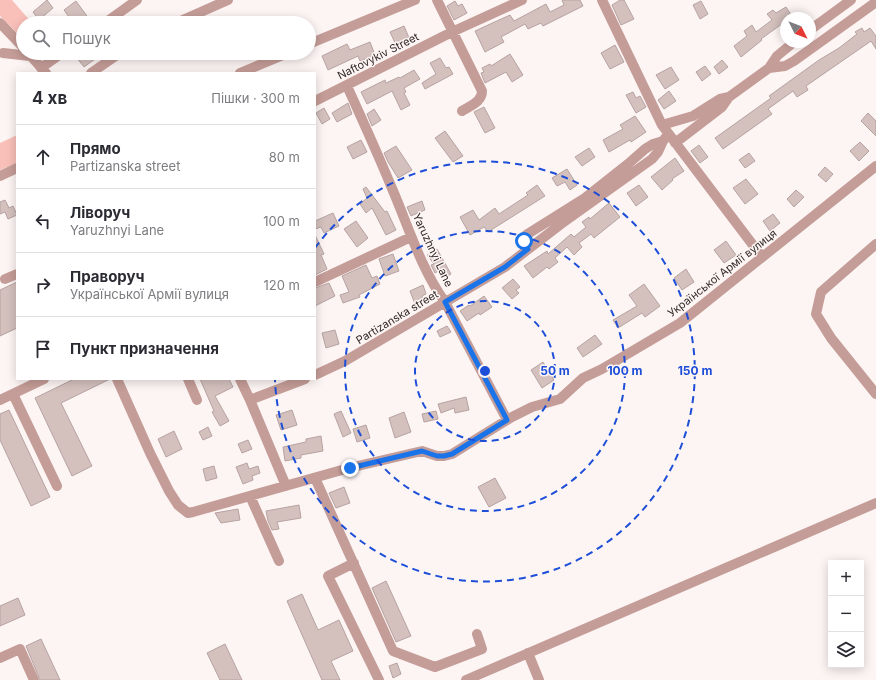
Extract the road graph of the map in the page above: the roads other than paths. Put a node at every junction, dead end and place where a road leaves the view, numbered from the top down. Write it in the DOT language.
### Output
graph roads {
  1 [pos="137,0"];
  2 [pos="228,0"];
  3 [pos="415,0"];
  4 [pos="437,0"];
  5 [pos="522,0"];
  6 [pos="602,0"];
  7 [pos="851,0"];
  8 [pos="876,2"];
  9 [pos="115,16"];
  10 [pos="192,16"];
  11 [pos="0,23"];
  12 [pos="816,26"];
  13 [pos="452,32"];
  14 [pos="16,40"];
  15 [pos="316,41"];
  16 [pos="787,48"];
  17 [pos="3,53"];
  18 [pos="16,54"];
  19 [pos="35,60"];
  20 [pos="55,60"];
  21 [pos="110,60"];
  22 [pos="271,60"];
  23 [pos="769,68"];
  24 [pos="44,70"];
  25 [pos="92,72"];
  26 [pos="242,72"];
  27 [pos="347,86"];
  28 [pos="729,97"];
  29 [pos="316,101"];
  30 [pos="462,111"];
  31 [pos="662,125"];
  32 [pos="666,138"];
  33 [pos="675,143"];
  34 [pos="876,166"];
  35 [pos="16,168"];
  36 [pos="0,176"];
  37 [pos="411,237"];
  38 [pos="876,244"];
  39 [pos="762,257"];
  40 [pos="16,274"];
  41 [pos="5,279"];
  42 [pos="316,282"];
  43 [pos="445,302"];
  44 [pos="316,375"];
  45 [pos="42,380"];
  46 [pos="117,380"];
  47 [pos="188,380"];
  48 [pos="240,380"];
  49 [pos="302,380"];
  50 [pos="13,394"];
  51 [pos="876,394"];
  52 [pos="0,400"];
  53 [pos="198,400"];
  54 [pos="250,400"];
  55 [pos="507,420"];
  56 [pos="315,478"];
  57 [pos="57,486"];
  58 [pos="286,486"];
  59 [pos="250,496"];
  60 [pos="876,503"];
  61 [pos="279,561"];
  62 [pos="354,564"];
  63 [pos="477,634"];
  64 [pos="528,654"];
  65 [pos="0,658"];
  66 [pos="34,680"];
  67 [pos="379,680"];
  68 [pos="466,680"];
  69 [pos="539,680"];
  1 -- 9 [label="street"];
  2 -- 10 [label="street"];
  3 -- 15 [label="street"];
  4 -- 13 [label="street"];
  5 -- 13 [label="street, Naftovykiv Street"];
  6 -- 31 [label="street"];
  7 -- 12 [label="street"];
  8 -- 23 [label="street"];
  11 -- 14 [label="street"];
  13 -- 27 [label="street, Naftovykiv Street"];
  13 -- 30 [label="street"];
  16 -- 23 [label="street"];
  17 -- 18 [label="street"];
  19 -- 24 [label="street"];
  20 -- 24 [label="street"];
  21 -- 25 [label="street"];
  22 -- 26 [label="street"];
  23 -- 28 [label="street"];
  27 -- 29 [label="street, Naftovykiv Street"];
  27 -- 37 [label="street, Yaruzhnyi Lane"];
  28 -- 31 [label="street"];
  28 -- 33 [label="street"];
  31 -- 32 [label="street"];
  32 -- 33 [label="street"];
  32 -- 43 [label="street, Partizanska street"];
  33 -- 39 [label="street"];
  34 -- 39 [label="street, Української Армії вулиця"];
  35 -- 36 [label="street"];
  37 -- 42 [label="street"];
  37 -- 43 [label="street, Yaruzhnyi Lane"];
  38 -- 51 [label="street"];
  39 -- 55 [label="street, Української Армії вулиця"];
  40 -- 41 [label="street"];
  43 -- 44 [label="street, Partizanska street"];
  43 -- 55 [label="street, Yaruzhnyi Lane"];
  45 -- 50 [label="street"];
  46 -- 59 [label="street, Української Армії вулиця"];
  47 -- 53 [label="street"];
  48 -- 54 [label="street"];
  49 -- 54 [label="street"];
  50 -- 52 [label="street"];
  50 -- 57 [label="street"];
  54 -- 58 [label="street"];
  55 -- 56 [label="street, Української Армії вулиця"];
  56 -- 58 [label="street, Української Армії вулиця"];
  56 -- 62 [label="street"];
  58 -- 59 [label="street, Української Армії вулиця"];
  59 -- 61 [label="street"];
  60 -- 64 [label="street"];
  62 -- 63 [label="street"];
  62 -- 67 [label="street"];
  64 -- 68 [label="street"];
  64 -- 69 [label="street"];
  65 -- 66 [label="street"];
}
